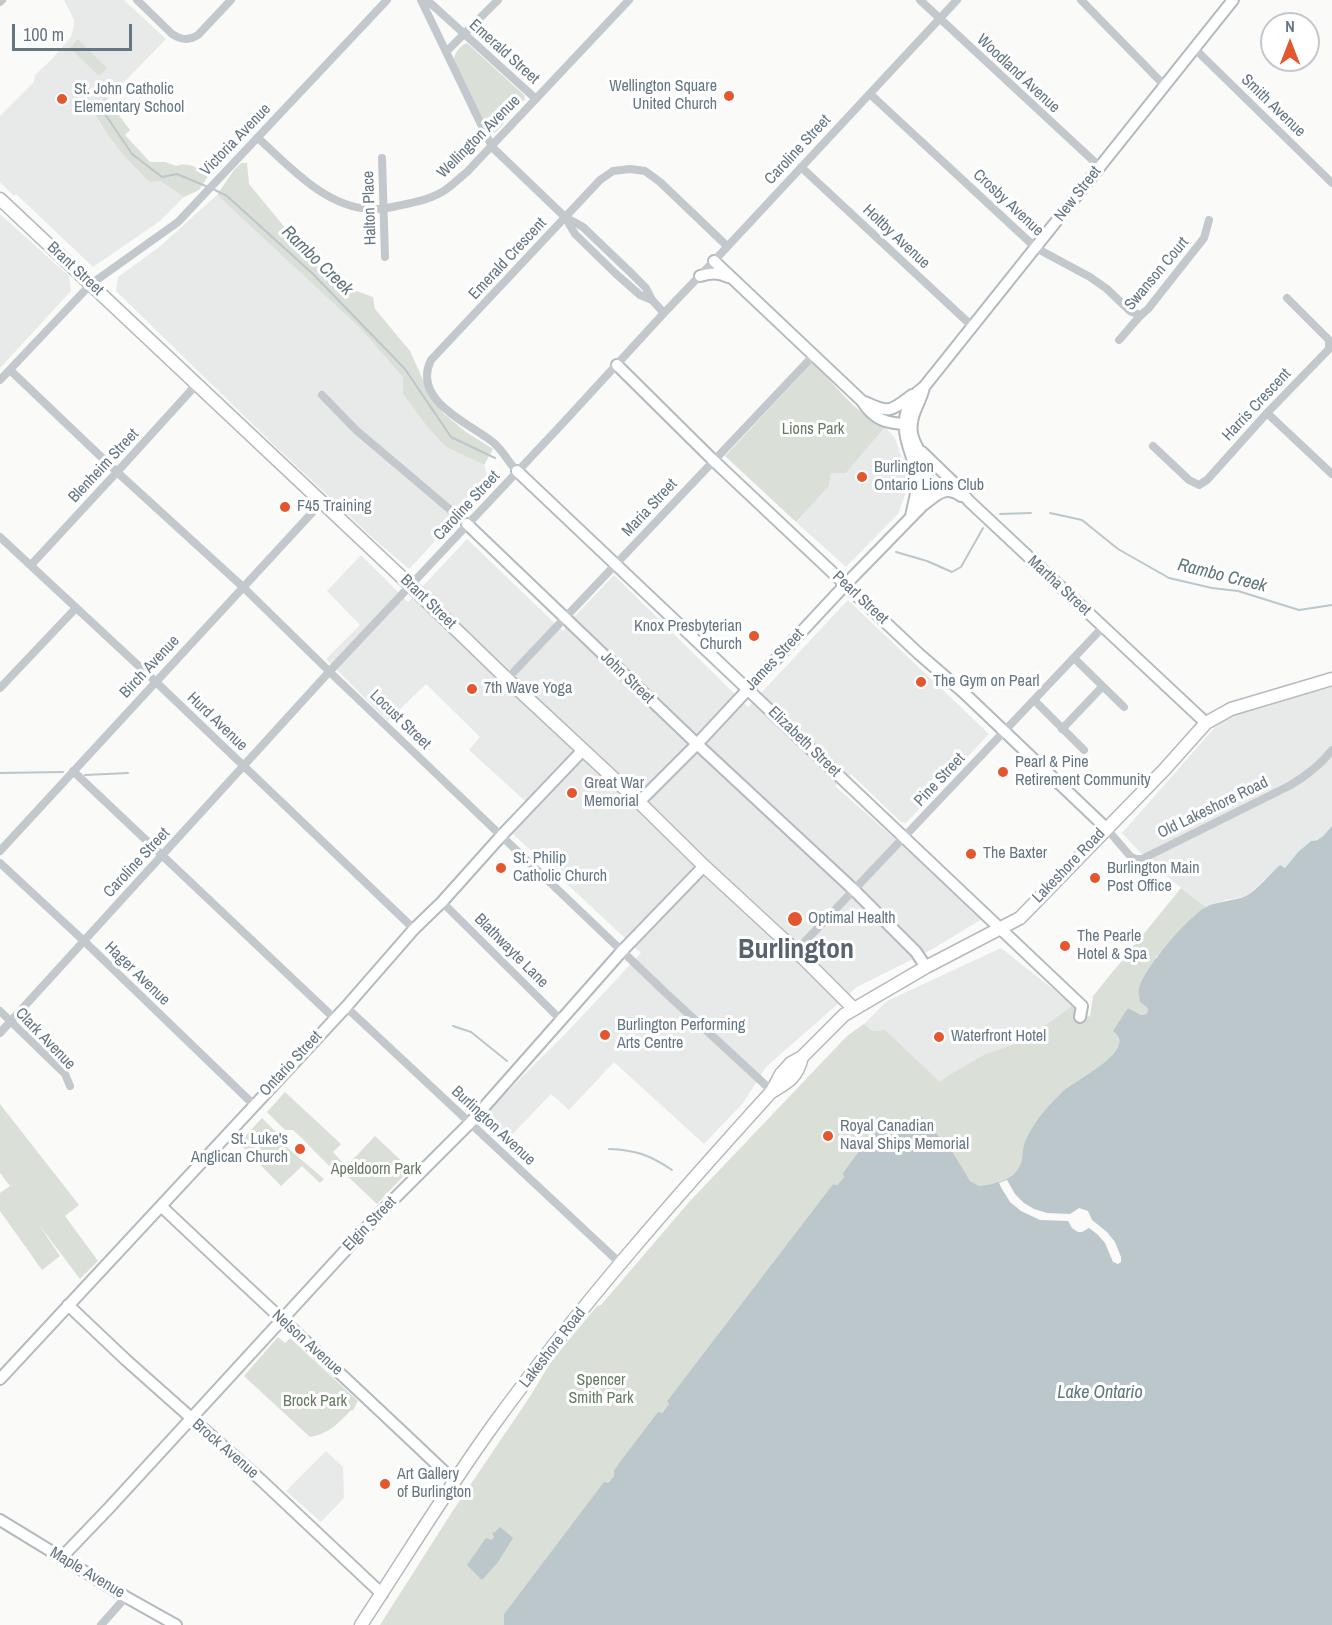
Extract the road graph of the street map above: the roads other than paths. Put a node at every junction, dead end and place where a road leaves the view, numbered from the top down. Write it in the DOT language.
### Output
graph roads {
  1 [pos="137,0"];
  2 [pos="231,0"];
  3 [pos="387,0"];
  4 [pos="421,0"];
  5 [pos="427,0"];
  6 [pos="498,0"];
  7 [pos="630,0"];
  8 [pos="920,0"];
  9 [pos="957,0"];
  10 [pos="1081,0"];
  11 [pos="1233,0"];
  12 [pos="939,19"];
  13 [pos="465,34"];
  14 [pos="1194,48"];
  15 [pos="447,52"];
  16 [pos="1165,86"];
  17 [pos="870,94"];
  18 [pos="536,99"];
  19 [pos="258,138"];
  20 [pos="492,147"];
  21 [pos="382,158"];
  22 [pos="1099,166"];
  23 [pos="801,167"];
  24 [pos="1332,183"];
  25 [pos="0,199"];
  26 [pos="384,208"];
  27 [pos="565,218"];
  28 [pos="1209,220"];
  29 [pos="727,246"];
  30 [pos="1036,248"];
  31 [pos="385,257"];
  32 [pos="714,261"];
  33 [pos="700,276"];
  34 [pos="732,280"];
  35 [pos="91,284"];
  36 [pos="1287,298"];
  37 [pos="664,313"];
  38 [pos="1140,315"];
  39 [pos="973,327"];
  40 [pos="1119,340"];
  41 [pos="814,356"];
  42 [pos="617,365"];
  43 [pos="10,370"];
  44 [pos="0,380"];
  45 [pos="196,385"];
  46 [pos="919,390"];
  47 [pos="322,395"];
  48 [pos="862,401"];
  49 [pos="1267,413"];
  50 [pos="908,424"];
  51 [pos="916,444"];
  52 [pos="1153,446"];
  53 [pos="713,460"];
  54 [pos="517,471"];
  55 [pos="117,472"];
  56 [pos="1332,474"];
  57 [pos="969,501"];
  58 [pos="321,503"];
  59 [pos="922,506"];
  60 [pos="911,517"];
  61 [pos="467,524"];
  62 [pos="0,537"];
  63 [pos="616,564"];
  64 [pos="31,565"];
  65 [pos="846,584"];
  66 [pos="410,585"];
  67 [pos="243,587"];
  68 [pos="76,608"];
  69 [pos="564,618"];
  70 [pos="1103,627"];
  71 [pos="1074,658"];
  72 [pos="329,672"];
  73 [pos="507,679"];
  74 [pos="1332,679"];
  75 [pos="156,682"];
  76 [pos="1102,687"];
  77 [pos="0,688"];
  78 [pos="748,689"];
  79 [pos="1034,700"];
  80 [pos="1124,707"];
  81 [pos="1206,723"];
  82 [pos="1062,729"];
  83 [pos="1003,732"];
  84 [pos="697,744"];
  85 [pos="582,750"];
  86 [pos="1084,750"];
  87 [pos="1332,750"];
  88 [pos="243,766"];
  89 [pos="73,771"];
  90 [pos="639,802"];
  91 [pos="1106,828"];
  92 [pos="502,836"];
  93 [pos="904,838"];
  94 [pos="0,851"];
  95 [pos="162,856"];
  96 [pos="0,863"];
  97 [pos="704,866"];
  98 [pos="854,890"];
  99 [pos="442,902"];
  100 [pos="1001,928"];
  101 [pos="414,929"];
  102 [pos="84,941"];
  103 [pos="622,951"];
  104 [pos="796,951"];
  105 [pos="926,967"];
  106 [pos="346,1007"];
  107 [pos="853,1008"];
  108 [pos="0,1011"];
  109 [pos="1080,1017"];
  110 [pos="334,1018"];
  111 [pos="561,1020"];
  112 [pos="11,1021"];
  113 [pos="0,1033"];
  114 [pos="70,1086"];
  115 [pos="772,1091"];
  116 [pos="254,1105"];
  117 [pos="470,1123"];
  118 [pos="161,1206"];
  119 [pos="621,1264"];
  120 [pos="68,1305"];
  121 [pos="281,1319"];
  122 [pos="0,1379"];
  123 [pos="190,1418"];
  124 [pos="454,1481"];
  125 [pos="0,1520"];
  126 [pos="62,1557"];
  127 [pos="382,1594"];
  128 [pos="126,1597"];
  129 [pos="100,1625"];
  130 [pos="176,1625"];
  131 [pos="361,1625"];
  1 -- 2 [label="street"];
  3 -- 19 [label="street, Victoria Avenue"];
  4 -- 15 [label="street"];
  5 -- 13 [label="street, Emerald Street"];
  6 -- 13 [label="street"];
  7 -- 18 [label="street, Wellington Avenue"];
  8 -- 12 [label="street, Woodland Avenue"];
  9 -- 12 [label="street, Caroline Street"];
  10 -- 16 [label="street"];
  11 -- 14 [label="street, New Street"];
  12 -- 17 [label="street, Caroline Street"];
  12 -- 22 [label="street, Woodland Avenue"];
  13 -- 15 [label="street"];
  13 -- 18 [label="street, Emerald Street"];
  14 -- 16 [label="street, New Street"];
  14 -- 24 [label="street, Smith Avenue"];
  15 -- 20 [label="street"];
  16 -- 22 [label="street, New Street"];
  17 -- 23 [label="street, Caroline Street"];
  17 -- 30 [label="street, Crosby Avenue"];
  18 -- 20 [label="street, Wellington Avenue"];
  19 -- 26 [label="street, Wellington Avenue"];
  19 -- 35 [label="street, Victoria Avenue"];
  20 -- 26 [label="street, Wellington Avenue"];
  20 -- 27 [label="street"];
  21 -- 26 [label="street, Halton Place"];
  22 -- 30 [label="street, New Street"];
  23 -- 29 [label="street, Caroline Street"];
  23 -- 39 [label="street, Holtby Avenue"];
  25 -- 35 [label="main road, Brant Street"];
  26 -- 31 [label="street, Halton Place"];
  27 -- 29 [label="street, Emerald Crescent"];
  27 -- 37 [label="street"];
  27 -- 54 [label="street, Emerald Crescent"];
  28 -- 38 [label="street, Swanson Court"];
  29 -- 32 [label="street, Caroline Street"];
  30 -- 38 [label="street, Crosby Avenue"];
  30 -- 39 [label="street, New Street"];
  32 -- 33 [label="street, Caroline Street"];
  32 -- 34 [label="street"];
  33 -- 34 [label="street"];
  33 -- 37 [label="street, Caroline Street"];
  34 -- 41 [label="street"];
  35 -- 43 [label="street, Victoria Avenue"];
  35 -- 45 [label="main road, Brant Street"];
  36 -- 49 [label="street, Harris Crescent"];
  37 -- 42 [label="street, Caroline Street"];
  38 -- 40 [label="street, Swanson Court"];
  39 -- 46 [label="street, New Street"];
  41 -- 48 [label="street"];
  41 -- 53 [label="street, Maria Street"];
  42 -- 53 [label="street, Pearl Street"];
  42 -- 54 [label="street, Caroline Street"];
  43 -- 44 [label="street, Victoria Avenue"];
  43 -- 55 [label="street, Locust Street"];
  45 -- 55 [label="street, Blenheim Street"];
  45 -- 58 [label="main road, Brant Street"];
  46 -- 48 [label="street"];
  46 -- 50 [label="street, New Street"];
  47 -- 61 [label="street, John Street"];
  48 -- 50 [label="street"];
  49 -- 52 [label="street, Harris Crescent"];
  49 -- 56 [label="street"];
  50 -- 51 [label="street"];
  50 -- 60 [label="street"];
  51 -- 57 [label="street, Martha Street"];
  51 -- 59 [label="street"];
  53 -- 63 [label="street, Maria Street"];
  53 -- 65 [label="street, Pearl Street"];
  54 -- 61 [label="street, Caroline Street"];
  54 -- 63 [label="street, Elizabeth Street"];
  55 -- 64 [label="street, Blenheim Street"];
  55 -- 67 [label="street, Locust Street"];
  57 -- 59 [label="street, James Street"];
  57 -- 70 [label="street, Martha Street"];
  58 -- 66 [label="main road, Brant Street"];
  58 -- 67 [label="street, Birch Avenue"];
  59 -- 60 [label="street, James Street"];
  60 -- 65 [label="street, James Street"];
  61 -- 66 [label="street, Caroline Street"];
  61 -- 69 [label="street, John Street"];
  62 -- 64 [label="street, Hurd Avenue"];
  63 -- 69 [label="street, Maria Street"];
  63 -- 78 [label="street, Elizabeth Street"];
  64 -- 68 [label="street, Hurd Avenue"];
  65 -- 78 [label="street, James Street"];
  65 -- 83 [label="street, Pearl Street"];
  66 -- 72 [label="street, Caroline Street"];
  66 -- 73 [label="main road, Brant Street"];
  67 -- 72 [label="street, Locust Street"];
  67 -- 75 [label="street, Birch Avenue"];
  68 -- 75 [label="street, Hurd Avenue"];
  68 -- 77 [label="street"];
  69 -- 73 [label="street, Maria Street"];
  69 -- 84 [label="street, John Street"];
  70 -- 71 [label="street, Pine Street"];
  70 -- 81 [label="street, Martha Street"];
  71 -- 76 [label="street"];
  71 -- 79 [label="street, Pine Street"];
  72 -- 88 [label="street, Caroline Street"];
  72 -- 92 [label="street, Locust Street"];
  73 -- 85 [label="main road, Brant Street"];
  74 -- 81 [label="main road, Lakeshore Road"];
  75 -- 88 [label="street, Hurd Avenue"];
  75 -- 89 [label="street, Birch Avenue"];
  76 -- 80 [label="street"];
  76 -- 82 [label="street"];
  78 -- 84 [label="street, James Street"];
  78 -- 93 [label="street, Elizabeth Street"];
  79 -- 82 [label="street"];
  79 -- 83 [label="street, Pine Street"];
  81 -- 91 [label="main road, Lakeshore Road"];
  82 -- 86 [label="street"];
  83 -- 91 [label="street, Pearl Street"];
  83 -- 93 [label="street, Pine Street"];
  84 -- 90 [label="street, James Street"];
  84 -- 98 [label="street, John Street"];
  85 -- 90 [label="main road, Brant Street"];
  85 -- 92 [label="street, Ontario Street"];
  87 -- 91 [label="street, Old Lakeshore Road"];
  88 -- 95 [label="street, Caroline Street"];
  88 -- 101 [label="street, Hurd Avenue"];
  89 -- 94 [label="street, Birch Avenue"];
  89 -- 95 [label="street"];
  90 -- 97 [label="main road, Brant Street"];
  91 -- 100 [label="main road, Lakeshore Road"];
  92 -- 99 [label="street, Ontario Street"];
  92 -- 103 [label="street, Locust Street"];
  93 -- 98 [label="street, Pine Street"];
  93 -- 100 [label="street, Elizabeth Street"];
  95 -- 102 [label="street, Caroline Street"];
  95 -- 110 [label="street"];
  96 -- 102 [label="street, Hager Avenue"];
  97 -- 103 [label="street, Elgin Street"];
  97 -- 104 [label="main road, Brant Street"];
  98 -- 104 [label="street, Pine Street"];
  98 -- 105 [label="street, John Street"];
  99 -- 101 [label="street, Ontario Street"];
  99 -- 111 [label="street, Blathwayte Lane"];
  100 -- 105 [label="main road, Lakeshore Road"];
  100 -- 109 [label="street, Elizabeth Street"];
  101 -- 106 [label="street, Ontario Street"];
  102 -- 112 [label="street, Caroline Street"];
  102 -- 116 [label="street, Hager Avenue"];
  103 -- 111 [label="street, Elgin Street"];
  103 -- 115 [label="street, Locust Street"];
  104 -- 107 [label="main road, Brant Street"];
  105 -- 107 [label="main road, Lakeshore Road"];
  106 -- 110 [label="street, Ontario Street"];
  106 -- 117 [label="street, Burlington Avenue"];
  107 -- 115 [label="main road, Lakeshore Road"];
  108 -- 112 [label="street, Clark Avenue"];
  110 -- 116 [label="street, Ontario Street"];
  111 -- 117 [label="street, Elgin Street"];
  112 -- 113 [label="street, Caroline Street"];
  112 -- 114 [label="street, Clark Avenue"];
  115 -- 119 [label="main road, Lakeshore Road"];
  116 -- 118 [label="street, Ontario Street"];
  117 -- 119 [label="street, Burlington Avenue"];
  117 -- 121 [label="street, Elgin Street"];
  118 -- 120 [label="street, Ontario Street"];
  118 -- 121 [label="street, Nelson Avenue"];
  119 -- 124 [label="main road, Lakeshore Road"];
  120 -- 122 [label="street, Ontario Street"];
  120 -- 123 [label="street, Brock Avenue"];
  121 -- 123 [label="street, Elgin Street"];
  121 -- 124 [label="street, Nelson Avenue"];
  123 -- 126 [label="street, Elgin Street"];
  123 -- 127 [label="street, Brock Avenue"];
  124 -- 127 [label="main road, Lakeshore Road"];
  125 -- 126 [label="street, Maple Avenue"];
  126 -- 128 [label="street, Maple Avenue"];
  127 -- 131 [label="main road, Lakeshore Road"];
  128 -- 129 [label="street"];
  128 -- 130 [label="street, Maple Avenue"];
}
